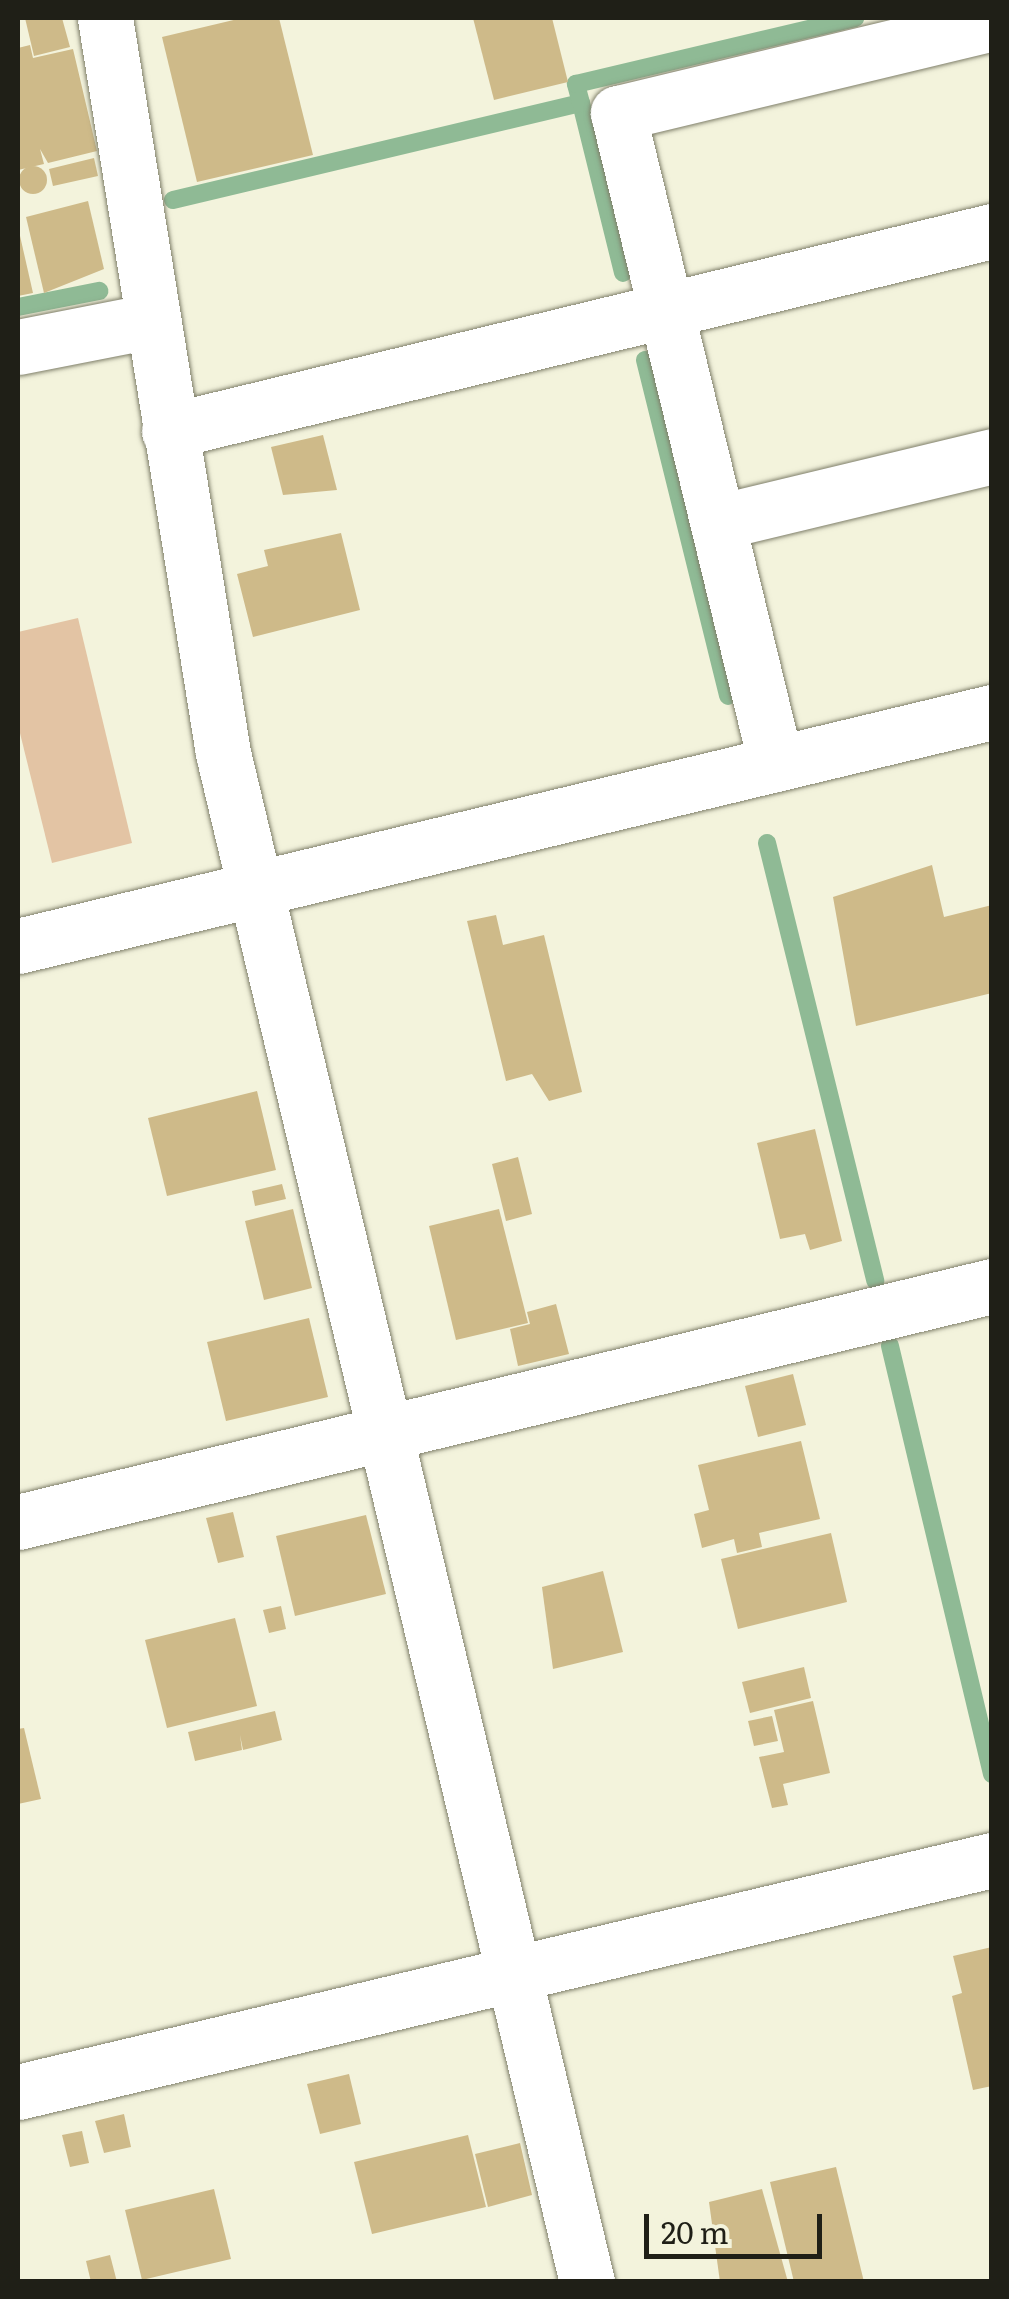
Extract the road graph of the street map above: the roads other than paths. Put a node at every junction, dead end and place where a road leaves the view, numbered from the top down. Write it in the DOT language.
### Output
graph roads {
  1 [pos="105,18"];
  2 [pos="992,22"];
  3 [pos="992,231"];
  4 [pos="666,308"];
  5 [pos="150,321"];
  6 [pos="18,347"];
  7 [pos="168,431"];
  8 [pos="992,456"];
  9 [pos="718,522"];
  10 [pos="992,712"];
  11 [pos="776,764"];
  12 [pos="257,889"];
  13 [pos="18,946"];
  14 [pos="992,1286"];
  15 [pos="386,1433"];
  16 [pos="18,1522"];
  17 [pos="992,1860"];
  18 [pos="514,1974"];
  19 [pos="18,2092"];
  20 [pos="587,2282"];
  1 -- 5 [label="street"];
  2 -- 4 [label="street"];
  3 -- 4 [label="street"];
  4 -- 7 [label="street"];
  4 -- 9 [label="street"];
  5 -- 6 [label="street"];
  5 -- 7 [label="street"];
  7 -- 12 [label="street"];
  8 -- 9 [label="street"];
  9 -- 11 [label="street"];
  10 -- 11 [label="street"];
  11 -- 12 [label="street"];
  12 -- 13 [label="street"];
  12 -- 15 [label="street"];
  14 -- 15 [label="street"];
  15 -- 16 [label="street"];
  15 -- 18 [label="street"];
  17 -- 18 [label="street"];
  18 -- 19 [label="street"];
  18 -- 20 [label="street"];
}
